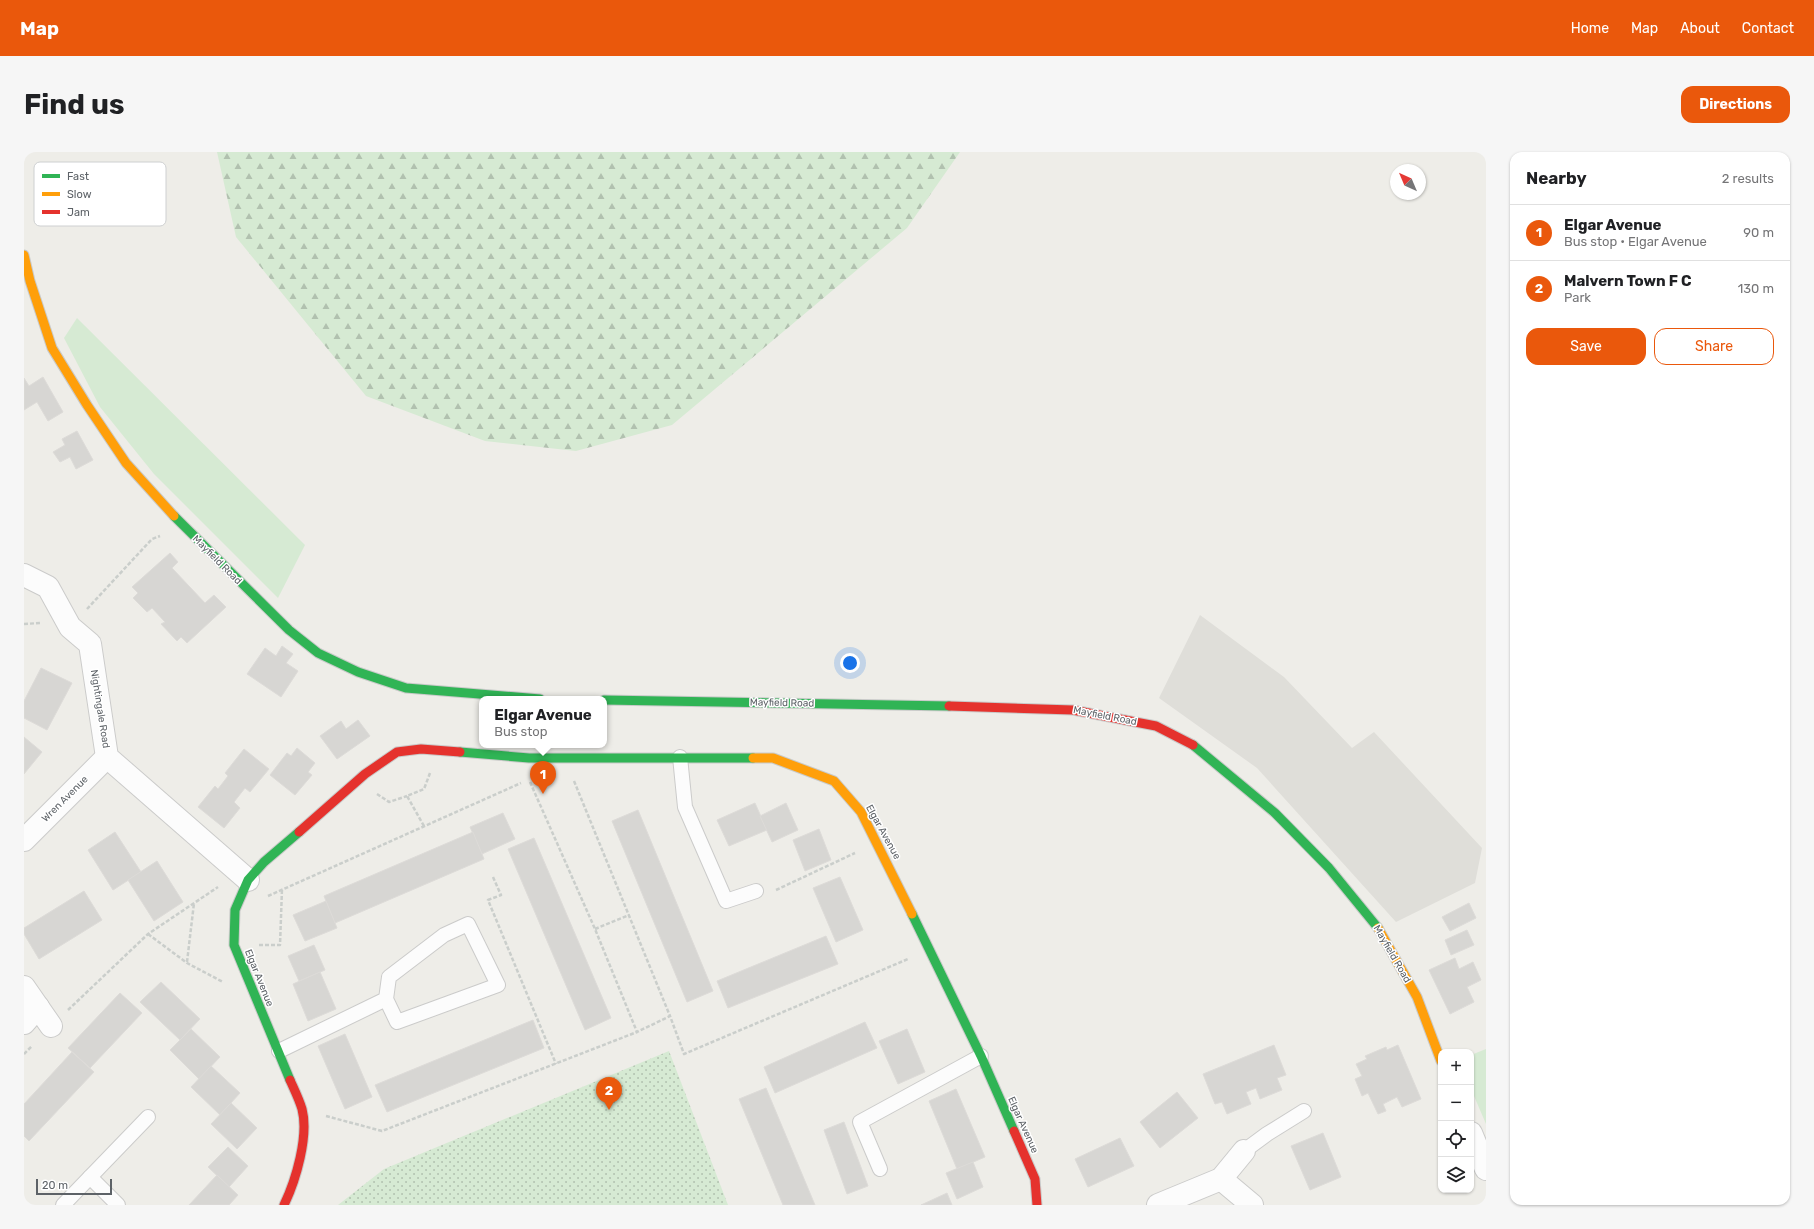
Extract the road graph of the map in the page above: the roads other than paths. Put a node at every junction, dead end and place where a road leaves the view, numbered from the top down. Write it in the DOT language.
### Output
graph roads {
  1 [pos="24,255"];
  2 [pos="24,575"];
  3 [pos="503,696"];
  4 [pos="607,700"];
  5 [pos="107,757"];
  6 [pos="680,757"];
  7 [pos="24,840"];
  8 [pos="248,880"];
  9 [pos="756,891"];
  10 [pos="24,987"];
  11 [pos="386,999"];
  12 [pos="31,1015"];
  13 [pos="51,1026"];
  14 [pos="279,1051"];
  15 [pos="1438,1053"];
  16 [pos="981,1056"];
  17 [pos="1304,1111"];
  18 [pos="148,1117"];
  19 [pos="1474,1140"];
  20 [pos="1244,1151"];
  21 [pos="880,1169"];
  22 [pos="1486,1169"];
  23 [pos="90,1177"];
  24 [pos="1221,1179"];
  25 [pos="64,1205"];
  26 [pos="118,1205"];
  27 [pos="284,1205"];
  28 [pos="1037,1205"];
  29 [pos="1158,1205"];
  30 [pos="1252,1205"];
  1 -- 3 [label="street, Mayfield Road"];
  2 -- 5 [label="street, Nightingale Road"];
  4 -- 15 [label="street, Mayfield Road"];
  5 -- 7 [label="street, Wren Avenue"];
  5 -- 8 [label="street, Nightingale Road"];
  6 -- 8 [label="street, Elgar Avenue"];
  6 -- 9 [label="lane"];
  6 -- 16 [label="street, Elgar Avenue"];
  8 -- 14 [label="street, Elgar Avenue"];
  10 -- 12 [label="street"];
  11 -- 11 [label="lane"];
  11 -- 14 [label="lane"];
  12 -- 13 [label="street"];
  14 -- 27 [label="street, Elgar Avenue"];
  16 -- 21 [label="lane"];
  16 -- 28 [label="street, Elgar Avenue"];
  17 -- 20 [label="lane"];
  18 -- 23 [label="lane"];
  19 -- 22 [label="street"];
  20 -- 24 [label="street"];
  23 -- 25 [label="lane"];
  23 -- 26 [label="lane"];
  24 -- 29 [label="street"];
  24 -- 30 [label="street"];
}
